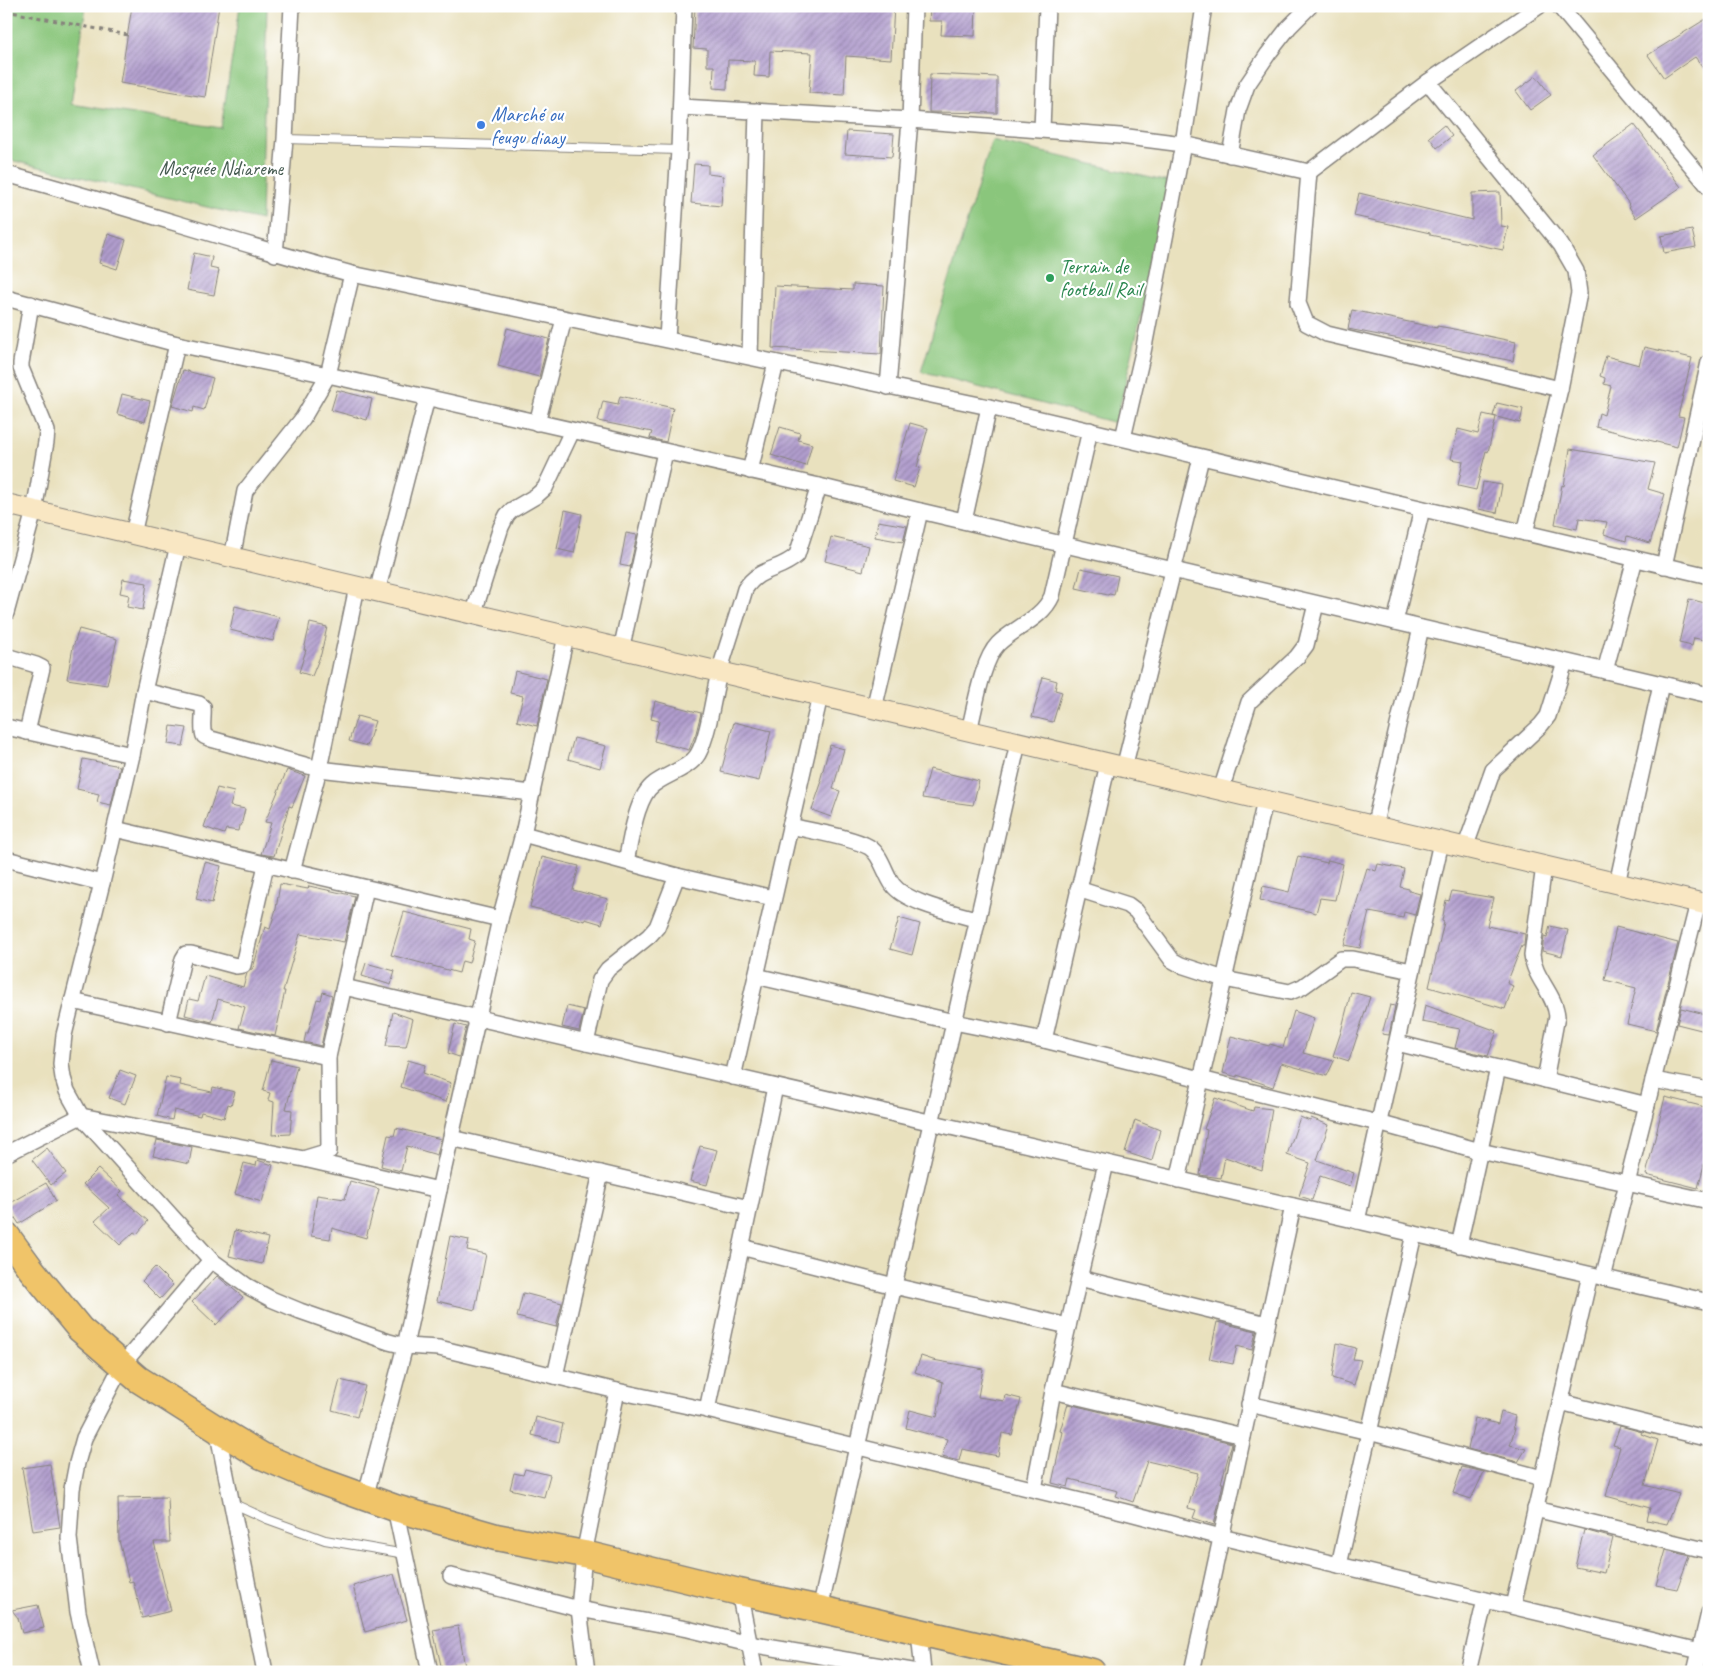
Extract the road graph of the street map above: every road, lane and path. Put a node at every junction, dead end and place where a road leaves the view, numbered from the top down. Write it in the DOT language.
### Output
graph roads {
  1 [pos="292,6"];
  2 [pos="684,6"];
  3 [pos="914,6"];
  4 [pos="1047,6"];
  5 [pos="1204,6"];
  6 [pos="1310,6"];
  7 [pos="1539,6"];
  8 [pos="1560,6"];
  9 [pos="6,11"];
  10 [pos="128,35"];
  11 [pos="1428,82"];
  12 [pos="681,107"];
  13 [pos="757,111"];
  14 [pos="910,120"];
  15 [pos="1042,129"];
  16 [pos="285,139"];
  17 [pos="1184,144"];
  18 [pos="679,150"];
  19 [pos="1230,155"];
  20 [pos="1309,172"];
  21 [pos="6,174"];
  22 [pos="1709,187"];
  23 [pos="275,254"];
  24 [pos="352,274"];
  25 [pos="6,298"];
  26 [pos="31,304"];
  27 [pos="564,319"];
  28 [pos="667,339"];
  29 [pos="177,344"];
  30 [pos="750,356"];
  31 [pos="1709,362"];
  32 [pos="776,363"];
  33 [pos="328,375"];
  34 [pos="888,387"];
  35 [pos="1560,389"];
  36 [pos="427,398"];
  37 [pos="989,406"];
  38 [pos="536,423"];
  39 [pos="1090,430"];
  40 [pos="572,431"];
  41 [pos="1123,438"];
  42 [pos="666,452"];
  43 [pos="1201,458"];
  44 [pos="750,471"];
  45 [pos="818,486"];
  46 [pos="6,504"];
  47 [pos="1422,509"];
  48 [pos="34,511"];
  49 [pos="920,511"];
  50 [pos="964,521"];
  51 [pos="1524,533"];
  52 [pos="133,534"];
  53 [pos="1063,544"];
  54 [pos="178,545"];
  55 [pos="232,558"];
  56 [pos="1635,559"];
  57 [pos="1664,566"];
  58 [pos="1173,570"];
  59 [pos="1709,576"];
  60 [pos="357,587"];
  61 [pos="377,592"];
  62 [pos="1316,604"];
  63 [pos="6,613"];
  64 [pos="473,614"];
  65 [pos="1396,622"];
  66 [pos="1421,628"];
  67 [pos="566,636"];
  68 [pos="621,650"];
  69 [pos="6,656"];
  70 [pos="1565,662"];
  71 [pos="1605,671"];
  72 [pos="720,672"];
  73 [pos="1661,684"];
  74 [pos="144,691"];
  75 [pos="1709,695"];
  76 [pos="820,696"];
  77 [pos="874,709"];
  78 [pos="6,728"];
  79 [pos="969,731"];
  80 [pos="27,732"];
  81 [pos="1018,743"];
  82 [pos="132,755"];
  83 [pos="1116,766"];
  84 [pos="319,769"];
  85 [pos="1221,790"];
  86 [pos="532,793"];
  87 [pos="1265,801"];
  88 [pos="790,826"];
  89 [pos="1374,827"];
  90 [pos="115,829"];
  91 [pos="523,834"];
  92 [pos="1441,842"];
  93 [pos="1465,848"];
  94 [pos="6,859"];
  95 [pos="626,861"];
  96 [pos="266,865"];
  97 [pos="1544,866"];
  98 [pos="292,871"];
  99 [pos="677,876"];
  100 [pos="102,883"];
  101 [pos="1617,884"];
  102 [pos="366,888"];
  103 [pos="1078,889"];
  104 [pos="773,898"];
  105 [pos="1703,904"];
  106 [pos="500,919"];
  107 [pos="978,920"];
  108 [pos="1412,971"];
  109 [pos="756,976"];
  110 [pos="1224,979"];
  111 [pos="344,987"];
  112 [pos="72,1001"];
  113 [pos="478,1018"];
  114 [pos="954,1022"];
  115 [pos="168,1023"];
  116 [pos="1044,1040"];
  117 [pos="586,1043"];
  118 [pos="1397,1043"];
  119 [pos="328,1057"];
  120 [pos="1498,1068"];
  121 [pos="733,1077"];
  122 [pos="1201,1079"];
  123 [pos="1546,1080"];
  124 [pos="1653,1080"];
  125 [pos="775,1087"];
  126 [pos="1709,1090"];
  127 [pos="1647,1105"];
  128 [pos="81,1116"];
  129 [pos="931,1123"];
  130 [pos="1378,1123"];
  131 [pos="451,1138"];
  132 [pos="1480,1151"];
  133 [pos="6,1154"];
  134 [pos="304,1158"];
  135 [pos="1106,1163"];
  136 [pos="601,1173"];
  137 [pos="1178,1180"];
  138 [pos="1627,1183"];
  139 [pos="439,1190"];
  140 [pos="1709,1201"];
  141 [pos="1293,1206"];
  142 [pos="749,1208"];
  143 [pos="1357,1221"];
  144 [pos="1414,1234"];
  145 [pos="6,1235"];
  146 [pos="1459,1245"];
  147 [pos="741,1247"];
  148 [pos="211,1260"];
  149 [pos="1596,1277"];
  150 [pos="1079,1278"];
  151 [pos="894,1286"];
  152 [pos="1709,1302"];
  153 [pos="1267,1324"];
  154 [pos="1068,1326"];
  155 [pos="405,1346"];
  156 [pos="122,1365"];
  157 [pos="555,1376"];
  158 [pos="617,1390"];
  159 [pos="1053,1391"];
  160 [pos="1560,1402"];
  161 [pos="1250,1404"];
  162 [pos="707,1410"];
  163 [pos="217,1429"];
  164 [pos="1369,1432"];
  165 [pos="1243,1436"];
  166 [pos="1709,1439"];
  167 [pos="858,1446"];
  168 [pos="1542,1478"];
  169 [pos="1034,1489"];
  170 [pos="365,1498"];
  171 [pos="232,1503"];
  172 [pos="395,1508"];
  173 [pos="1535,1509"];
  174 [pos="1221,1537"];
  175 [pos="1709,1551"];
  176 [pos="405,1554"];
  177 [pos="584,1554"];
  178 [pos="1339,1565"];
  179 [pos="450,1576"];
  180 [pos="739,1592"];
  181 [pos="1485,1600"];
  182 [pos="1513,1606"];
  183 [pos="820,1608"];
  184 [pos="579,1609"];
  185 [pos="1709,1613"];
  186 [pos="919,1632"];
  187 [pos="749,1644"];
  188 [pos="1700,1651"];
  189 [pos="92,1672"];
  190 [pos="265,1672"];
  191 [pos="430,1672"];
  192 [pos="588,1672"];
  193 [pos="755,1672"];
  194 [pos="918,1672"];
  195 [pos="922,1672"];
  196 [pos="1092,1672"];
  197 [pos="1192,1672"];
  198 [pos="1468,1672"];
  199 [pos="1695,1672"];
  1 -- 16 [label="street"];
  2 -- 12 [label="street"];
  3 -- 14 [label="street"];
  4 -- 15 [label="street"];
  5 -- 17 [label="street"];
  6 -- 19 [label="street"];
  7 -- 11 [label="street"];
  8 -- 22 [label="street"];
  9 -- 10 [label="path"];
  11 -- 20 [label="street"];
  11 -- 35 [label="street"];
  12 -- 13 [label="street"];
  12 -- 18 [label="street"];
  13 -- 14 [label="street"];
  13 -- 30 [label="street"];
  14 -- 15 [label="street"];
  14 -- 34 [label="street"];
  15 -- 17 [label="street"];
  16 -- 18 [label="lane"];
  16 -- 23 [label="street"];
  17 -- 19 [label="street"];
  17 -- 41 [label="street"];
  18 -- 28 [label="street"];
  19 -- 20 [label="street"];
  20 -- 35 [label="street"];
  21 -- 23 [label="street"];
  23 -- 24 [label="street"];
  24 -- 27 [label="street"];
  24 -- 33 [label="street"];
  25 -- 26 [label="street"];
  26 -- 29 [label="street"];
  26 -- 48 [label="street"];
  27 -- 28 [label="street"];
  27 -- 38 [label="street"];
  28 -- 30 [label="street"];
  29 -- 33 [label="street"];
  29 -- 52 [label="street"];
  30 -- 32 [label="street"];
  31 -- 57 [label="street"];
  32 -- 34 [label="street"];
  32 -- 44 [label="street"];
  33 -- 36 [label="street"];
  33 -- 55 [label="street"];
  34 -- 37 [label="street"];
  35 -- 51 [label="street"];
  36 -- 38 [label="street"];
  36 -- 61 [label="street"];
  37 -- 39 [label="street"];
  37 -- 50 [label="street"];
  38 -- 40 [label="street"];
  39 -- 41 [label="street"];
  39 -- 53 [label="street"];
  40 -- 42 [label="street"];
  40 -- 64 [label="street"];
  41 -- 43 [label="street"];
  42 -- 44 [label="street"];
  42 -- 68 [label="street"];
  43 -- 47 [label="street"];
  43 -- 58 [label="street"];
  44 -- 45 [label="street"];
  45 -- 49 [label="street"];
  45 -- 72 [label="street"];
  46 -- 48 [label="main road"];
  47 -- 51 [label="street"];
  47 -- 65 [label="street"];
  48 -- 52 [label="main road"];
  48 -- 63 [label="street"];
  49 -- 50 [label="street"];
  49 -- 77 [label="street"];
  50 -- 53 [label="street"];
  51 -- 56 [label="street"];
  52 -- 54 [label="main road"];
  53 -- 58 [label="street"];
  53 -- 79 [label="street"];
  54 -- 55 [label="main road"];
  54 -- 74 [label="street"];
  55 -- 60 [label="main road"];
  56 -- 57 [label="street"];
  56 -- 71 [label="street"];
  57 -- 59 [label="street"];
  58 -- 62 [label="street"];
  58 -- 83 [label="street"];
  60 -- 61 [label="main road"];
  60 -- 84 [label="street"];
  61 -- 64 [label="main road"];
  62 -- 65 [label="street"];
  62 -- 85 [label="street"];
  64 -- 67 [label="main road"];
  65 -- 66 [label="street"];
  66 -- 70 [label="street"];
  66 -- 89 [label="street"];
  67 -- 68 [label="main road"];
  67 -- 86 [label="street"];
  68 -- 72 [label="main road"];
  69 -- 80 [label="street"];
  70 -- 71 [label="street"];
  70 -- 93 [label="street"];
  71 -- 73 [label="street"];
  72 -- 76 [label="main road"];
  72 -- 95 [label="street"];
  73 -- 75 [label="street"];
  73 -- 101 [label="street"];
  74 -- 82 [label="street"];
  74 -- 84 [label="street"];
  76 -- 77 [label="main road"];
  76 -- 88 [label="street"];
  77 -- 79 [label="main road"];
  78 -- 80 [label="street"];
  79 -- 81 [label="main road"];
  80 -- 82 [label="street"];
  81 -- 83 [label="main road"];
  81 -- 107 [label="street"];
  82 -- 90 [label="street"];
  83 -- 85 [label="main road"];
  83 -- 103 [label="street"];
  84 -- 86 [label="street"];
  84 -- 98 [label="street"];
  85 -- 87 [label="main road"];
  86 -- 91 [label="street"];
  87 -- 89 [label="main road"];
  87 -- 110 [label="street"];
  88 -- 104 [label="street"];
  88 -- 107 [label="street"];
  89 -- 92 [label="main road"];
  90 -- 96 [label="street"];
  90 -- 100 [label="street"];
  91 -- 95 [label="street"];
  91 -- 106 [label="street"];
  92 -- 93 [label="main road"];
  92 -- 108 [label="street"];
  93 -- 97 [label="main road"];
  94 -- 100 [label="street"];
  95 -- 99 [label="street"];
  96 -- 98 [label="street"];
  96 -- 115 [label="street"];
  97 -- 101 [label="main road"];
  97 -- 123 [label="street"];
  98 -- 102 [label="street"];
  99 -- 104 [label="street"];
  99 -- 117 [label="street"];
  100 -- 112 [label="street"];
  101 -- 105 [label="main road"];
  102 -- 106 [label="street"];
  102 -- 111 [label="street"];
  103 -- 110 [label="street"];
  103 -- 116 [label="street"];
  104 -- 109 [label="street"];
  105 -- 124 [label="street"];
  106 -- 113 [label="street"];
  107 -- 114 [label="street"];
  108 -- 110 [label="street"];
  108 -- 118 [label="street"];
  109 -- 114 [label="street"];
  109 -- 121 [label="street"];
  110 -- 122 [label="street"];
  111 -- 113 [label="street"];
  111 -- 119 [label="street"];
  112 -- 115 [label="street"];
  112 -- 128 [label="street"];
  113 -- 117 [label="street"];
  113 -- 131 [label="street"];
  114 -- 116 [label="street"];
  114 -- 129 [label="street"];
  115 -- 119 [label="street"];
  116 -- 122 [label="street"];
  117 -- 121 [label="street"];
  118 -- 120 [label="street"];
  118 -- 130 [label="street"];
  119 -- 134 [label="street"];
  120 -- 123 [label="street"];
  120 -- 132 [label="street"];
  121 -- 125 [label="street"];
  122 -- 130 [label="street"];
  122 -- 137 [label="street"];
  123 -- 127 [label="street"];
  124 -- 126 [label="street"];
  124 -- 127 [label="street"];
  125 -- 129 [label="street"];
  125 -- 142 [label="street"];
  127 -- 138 [label="street"];
  128 -- 133 [label="street"];
  128 -- 134 [label="street"];
  128 -- 148 [label="street"];
  129 -- 135 [label="street"];
  129 -- 151 [label="street"];
  130 -- 132 [label="street"];
  130 -- 143 [label="street"];
  131 -- 136 [label="street"];
  131 -- 139 [label="street"];
  132 -- 138 [label="street"];
  132 -- 146 [label="street"];
  134 -- 139 [label="street"];
  135 -- 137 [label="street"];
  135 -- 150 [label="street"];
  136 -- 142 [label="street"];
  136 -- 157 [label="street"];
  137 -- 141 [label="street"];
  138 -- 140 [label="street"];
  138 -- 149 [label="street"];
  139 -- 155 [label="street"];
  141 -- 143 [label="street"];
  141 -- 153 [label="street"];
  142 -- 147 [label="street"];
  143 -- 144 [label="street"];
  144 -- 146 [label="street"];
  144 -- 164 [label="street"];
  145 -- 156 [label="highway"];
  146 -- 149 [label="street"];
  147 -- 151 [label="street"];
  147 -- 162 [label="street"];
  148 -- 155 [label="street"];
  148 -- 156 [label="street"];
  149 -- 152 [label="street"];
  149 -- 160 [label="street"];
  150 -- 153 [label="street"];
  150 -- 154 [label="street"];
  151 -- 154 [label="street"];
  151 -- 167 [label="street"];
  153 -- 161 [label="street"];
  154 -- 159 [label="street"];
  155 -- 157 [label="street"];
  155 -- 170 [label="street"];
  156 -- 163 [label="highway"];
  156 -- 189 [label="street"];
  157 -- 158 [label="street"];
  158 -- 162 [label="street"];
  158 -- 177 [label="street"];
  159 -- 165 [label="street"];
  159 -- 169 [label="street"];
  160 -- 166 [label="street"];
  160 -- 168 [label="street"];
  161 -- 164 [label="street"];
  161 -- 165 [label="street"];
  162 -- 167 [label="street"];
  163 -- 170 [label="highway"];
  163 -- 171 [label="street"];
  164 -- 168 [label="street"];
  164 -- 178 [label="street"];
  165 -- 174 [label="street"];
  167 -- 169 [label="street"];
  167 -- 183 [label="street"];
  168 -- 173 [label="street"];
  169 -- 174 [label="street"];
  170 -- 172 [label="highway"];
  171 -- 176 [label="lane"];
  171 -- 190 [label="street"];
  172 -- 176 [label="street"];
  172 -- 177 [label="highway"];
  173 -- 175 [label="street"];
  173 -- 182 [label="street"];
  174 -- 178 [label="street"];
  174 -- 197 [label="street"];
  176 -- 191 [label="street"];
  177 -- 180 [label="highway"];
  177 -- 184 [label="street"];
  178 -- 181 [label="street"];
  179 -- 184 [label="street"];
  180 -- 183 [label="highway"];
  180 -- 187 [label="street"];
  181 -- 182 [label="street"];
  181 -- 198 [label="street"];
  182 -- 188 [label="street"];
  183 -- 186 [label="highway"];
  184 -- 187 [label="street"];
  184 -- 192 [label="street"];
  185 -- 188 [label="street"];
  186 -- 195 [label="street"];
  186 -- 196 [label="highway"];
  187 -- 193 [label="street"];
  187 -- 194 [label="street"];
  188 -- 199 [label="street"];
}
